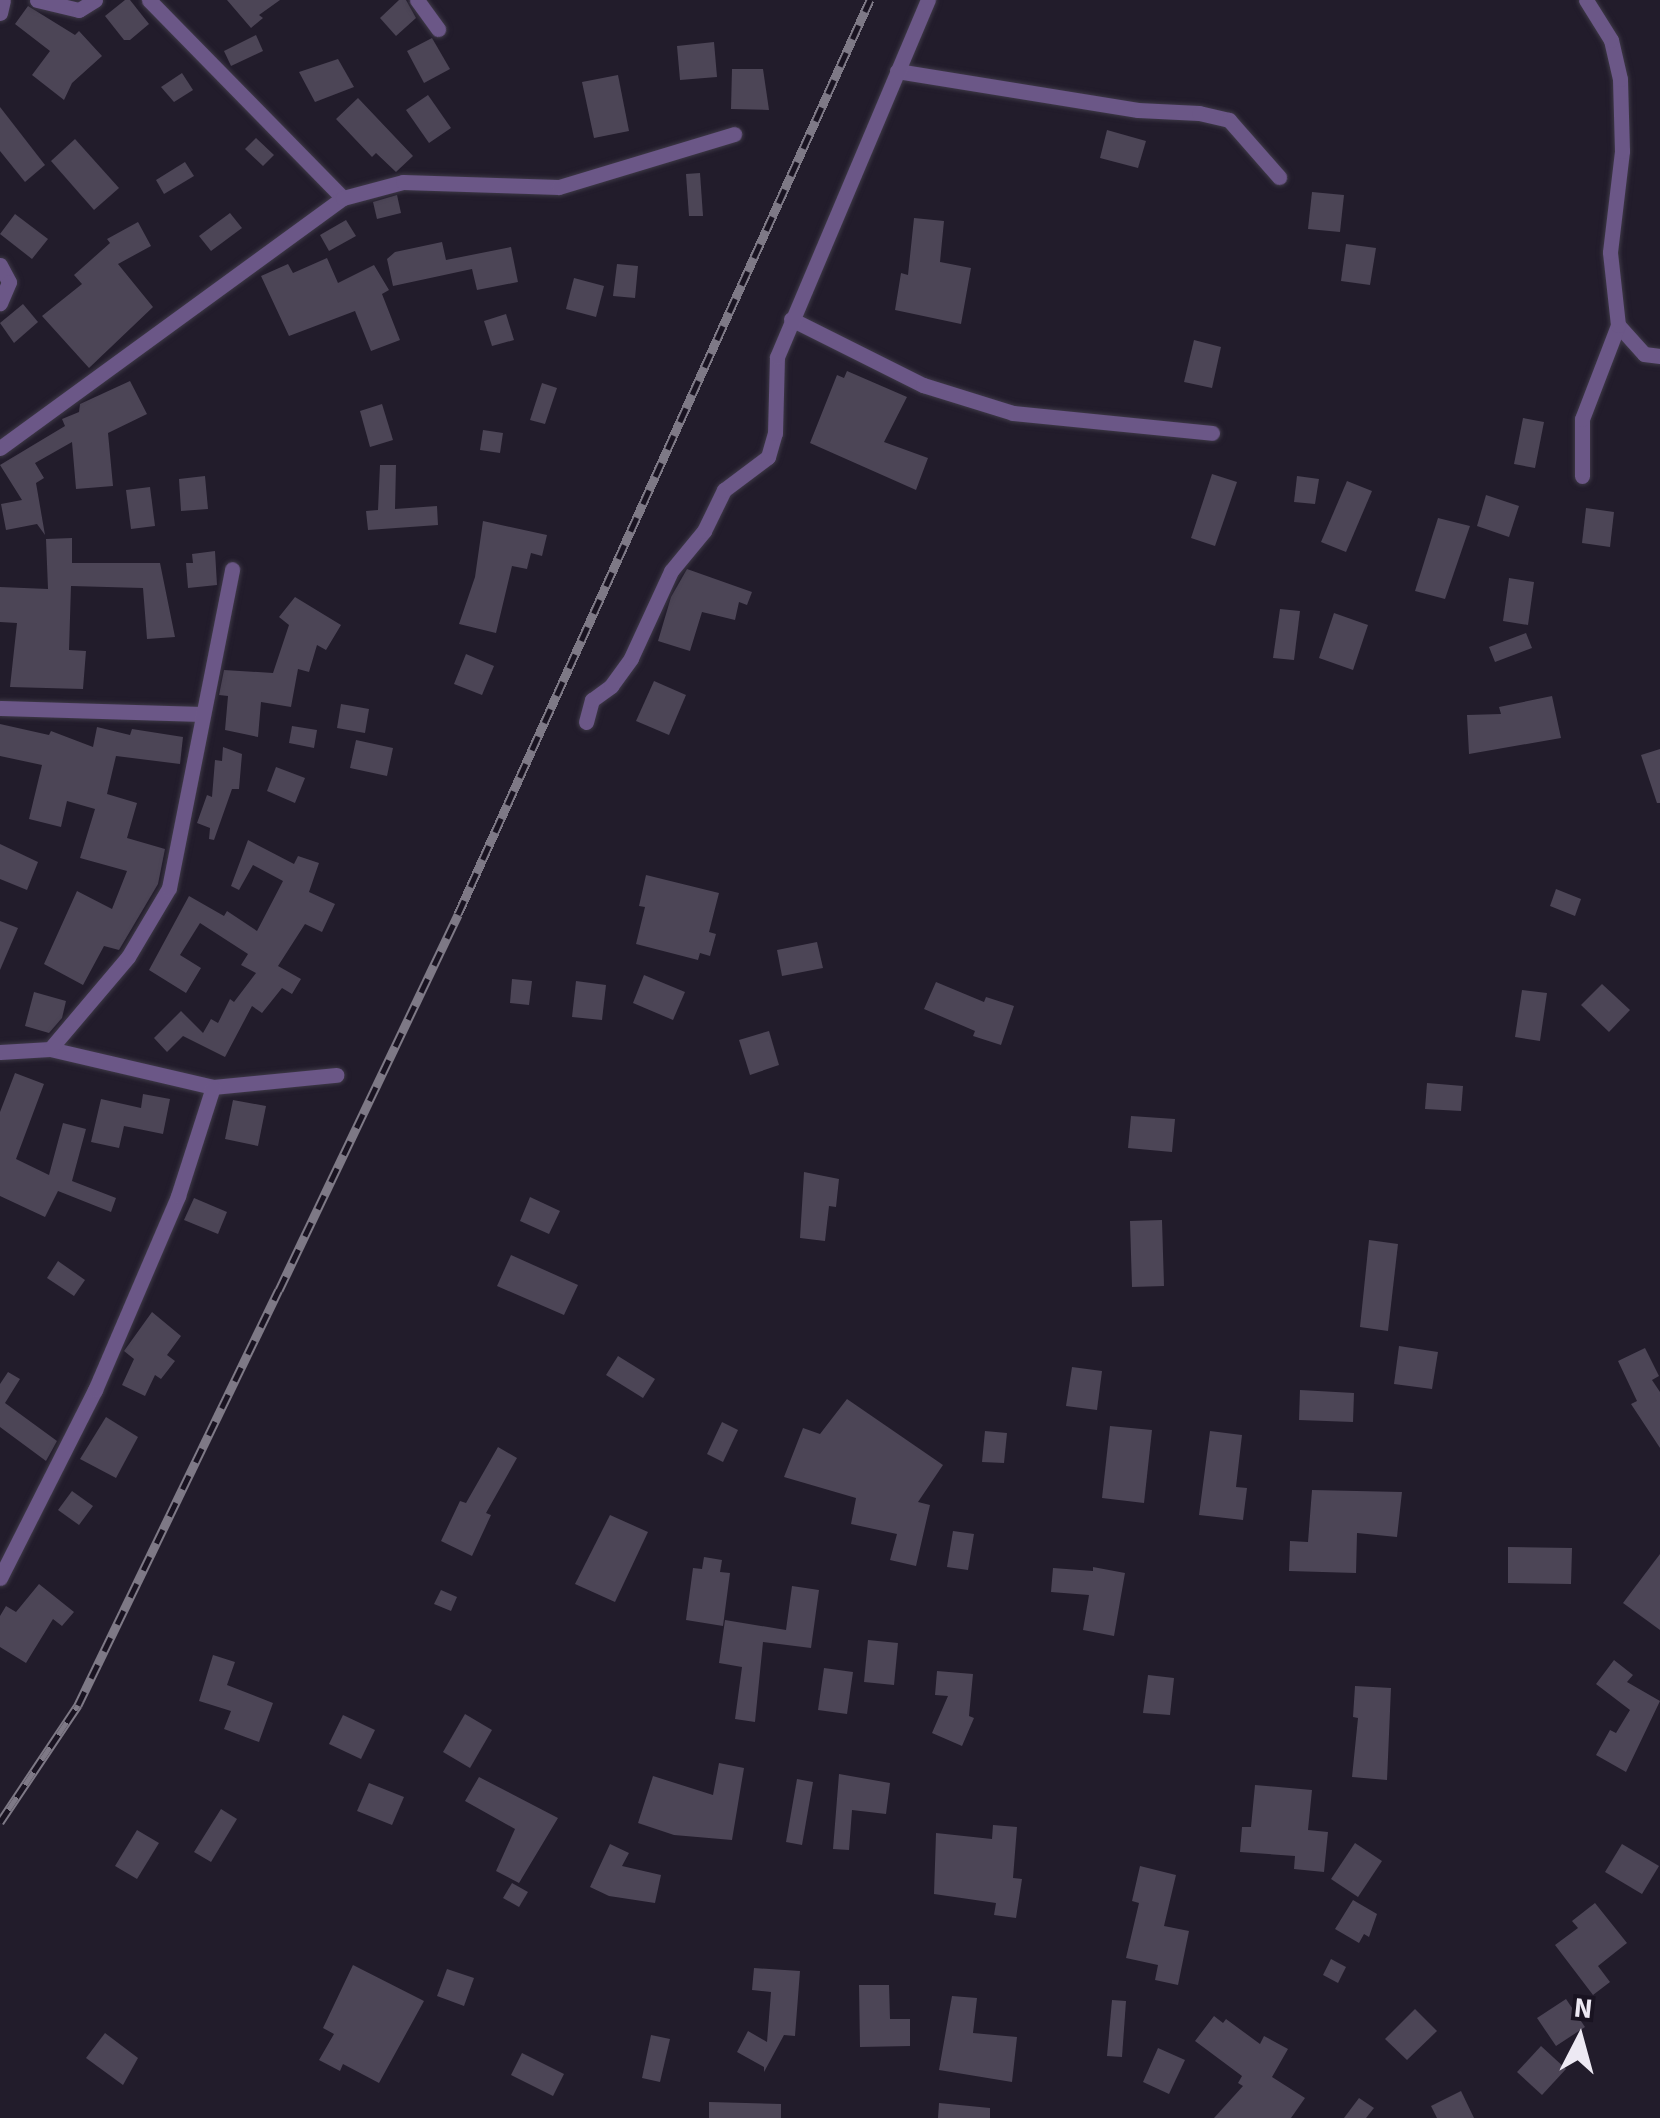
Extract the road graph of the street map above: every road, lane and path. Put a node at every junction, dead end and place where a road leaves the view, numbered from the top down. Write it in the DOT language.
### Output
graph roads {
  1 [pos="3,0"];
  2 [pos="37,0"];
  3 [pos="95,0"];
  4 [pos="149,0"];
  5 [pos="418,0"];
  6 [pos="928,0"];
  7 [pos="1586,0"];
  8 [pos="0,13"];
  9 [pos="438,28"];
  10 [pos="897,71"];
  11 [pos="734,134"];
  12 [pos="1279,177"];
  13 [pos="344,198"];
  14 [pos="0,266"];
  15 [pos="0,303"];
  16 [pos="791,319"];
  17 [pos="1618,325"];
  18 [pos="1660,356"];
  19 [pos="1212,433"];
  20 [pos="0,448"];
  21 [pos="1582,476"];
  22 [pos="232,570"];
  23 [pos="0,708"];
  24 [pos="203,714"];
  25 [pos="586,722"];
  26 [pos="50,1049"];
  27 [pos="0,1052"];
  28 [pos="336,1075"];
  29 [pos="213,1087"];
  30 [pos="0,1578"];
  1 -- 8 [label="street"];
  2 -- 3 [label="street"];
  4 -- 13 [label="street"];
  5 -- 9 [label="street"];
  6 -- 10 [label="street"];
  7 -- 17 [label="street"];
  10 -- 12 [label="street"];
  10 -- 16 [label="street"];
  11 -- 13 [label="street"];
  13 -- 20 [label="street"];
  14 -- 15 [label="street"];
  16 -- 19 [label="street"];
  16 -- 25 [label="street"];
  17 -- 18 [label="street"];
  17 -- 21 [label="street"];
  22 -- 24 [label="street"];
  23 -- 24 [label="street"];
  24 -- 26 [label="street"];
  26 -- 27 [label="street"];
  26 -- 29 [label="street"];
  28 -- 29 [label="street"];
  29 -- 30 [label="street"];
}
